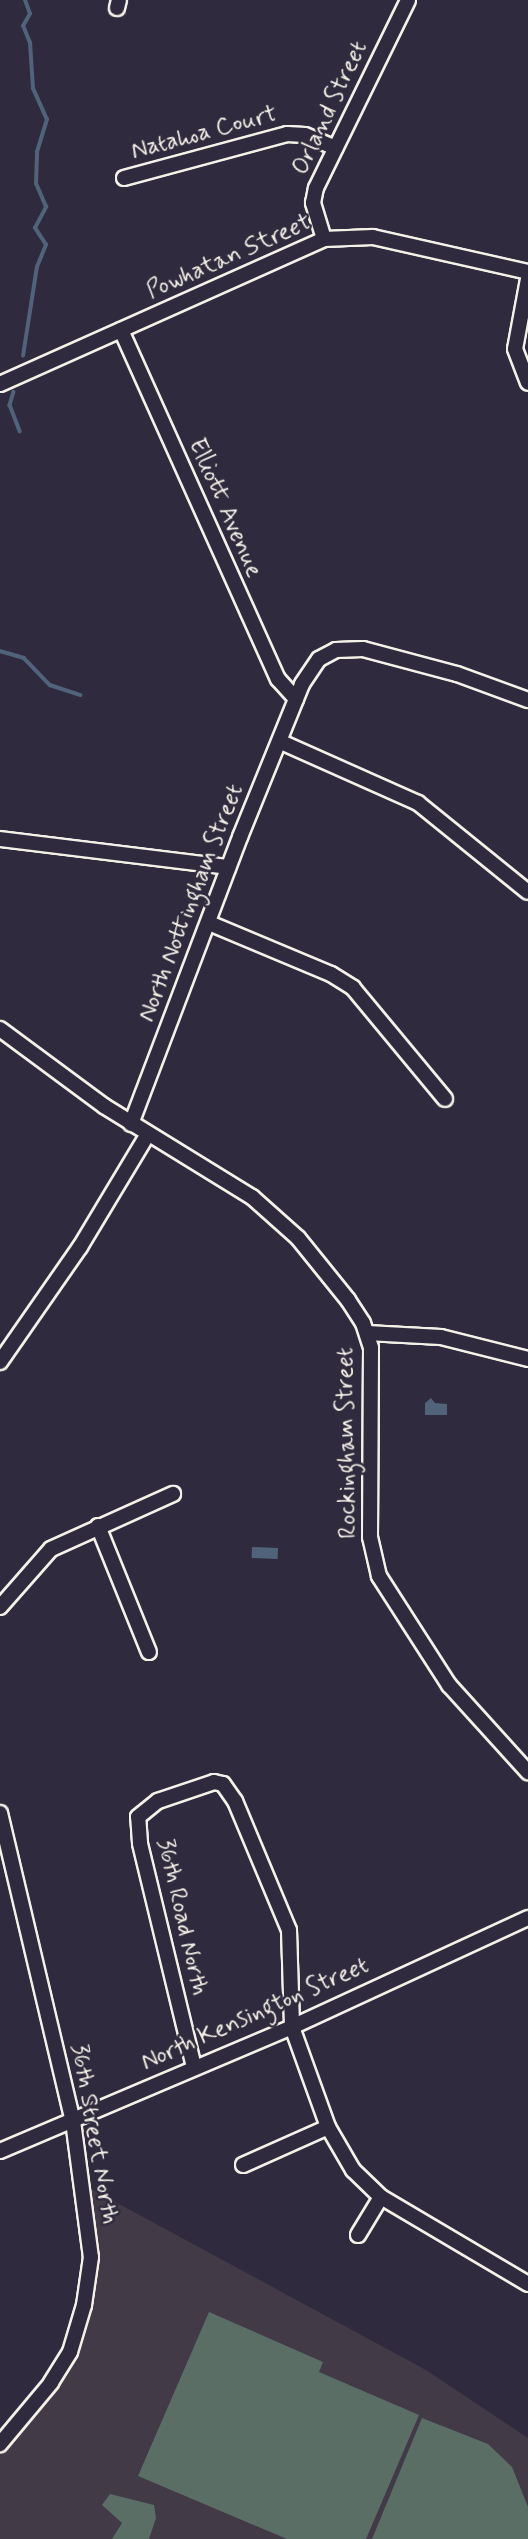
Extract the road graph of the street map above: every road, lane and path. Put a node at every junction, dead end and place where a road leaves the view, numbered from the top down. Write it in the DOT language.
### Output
graph roads {
  1 [pos="408,0"];
  2 [pos="335,148"];
  3 [pos="124,178"];
  4 [pos="324,239"];
  5 [pos="528,272"];
  6 [pos="528,279"];
  7 [pos="121,330"];
  8 [pos="528,383"];
  9 [pos="0,384"];
  10 [pos="296,699"];
  11 [pos="528,700"];
  12 [pos="281,742"];
  13 [pos="0,839"];
  14 [pos="228,867"];
  15 [pos="528,892"];
  16 [pos="209,923"];
  17 [pos="0,1029"];
  18 [pos="445,1099"];
  19 [pos="131,1124"];
  20 [pos="148,1135"];
  21 [pos="367,1333"];
  22 [pos="528,1359"];
  23 [pos="0,1362"];
  24 [pos="173,1494"];
  25 [pos="98,1526"];
  26 [pos="0,1607"];
  27 [pos="149,1652"];
  28 [pos="528,1772"];
  29 [pos="0,1813"];
  30 [pos="528,1918"];
  31 [pos="292,2027"];
  32 [pos="194,2067"];
  33 [pos="73,2121"];
  34 [pos="328,2127"];
  35 [pos="0,2151"];
  36 [pos="243,2165"];
  37 [pos="381,2197"];
  38 [pos="358,2235"];
  39 [pos="528,2284"];
  40 [pos="0,2444"];
  1 -- 2 [label="street, Orland Street"];
  2 -- 3 [label="street, Natahoa Court"];
  2 -- 4 [label="street, Orland Street"];
  4 -- 5 [label="street, Powhatan Street"];
  4 -- 7 [label="street, Powhatan Street"];
  6 -- 8 [label="street"];
  7 -- 9 [label="street, Powhatan Street"];
  7 -- 10 [label="street, Elliott Avenue"];
  10 -- 11 [label="street, North Nottingham Street"];
  10 -- 12 [label="street, North Nottingham Street"];
  12 -- 14 [label="street, North Nottingham Street"];
  12 -- 15 [label="street"];
  13 -- 14 [label="street"];
  14 -- 16 [label="street, North Nottingham Street"];
  16 -- 18 [label="street"];
  16 -- 19 [label="street, North Nottingham Street"];
  17 -- 19 [label="street, Rockingham Street"];
  19 -- 20 [label="street, Rockingham Street"];
  20 -- 21 [label="street, Rockingham Street"];
  20 -- 23 [label="street"];
  21 -- 22 [label="street"];
  21 -- 28 [label="street, Rockingham Street"];
  24 -- 25 [label="street"];
  25 -- 26 [label="street"];
  25 -- 27 [label="street"];
  29 -- 33 [label="street, 36th Street North"];
  30 -- 31 [label="street, North Kensington Street"];
  31 -- 32 [label="street, North Kensington Street"];
  31 -- 32 [label="street, 36th Road North"];
  31 -- 34 [label="street"];
  32 -- 33 [label="street, North Kensington Street"];
  33 -- 35 [label="street, North Kensington Street"];
  33 -- 40 [label="street, 36th Street North"];
  34 -- 36 [label="street"];
  34 -- 37 [label="street"];
  37 -- 38 [label="street"];
  37 -- 39 [label="street"];
}
